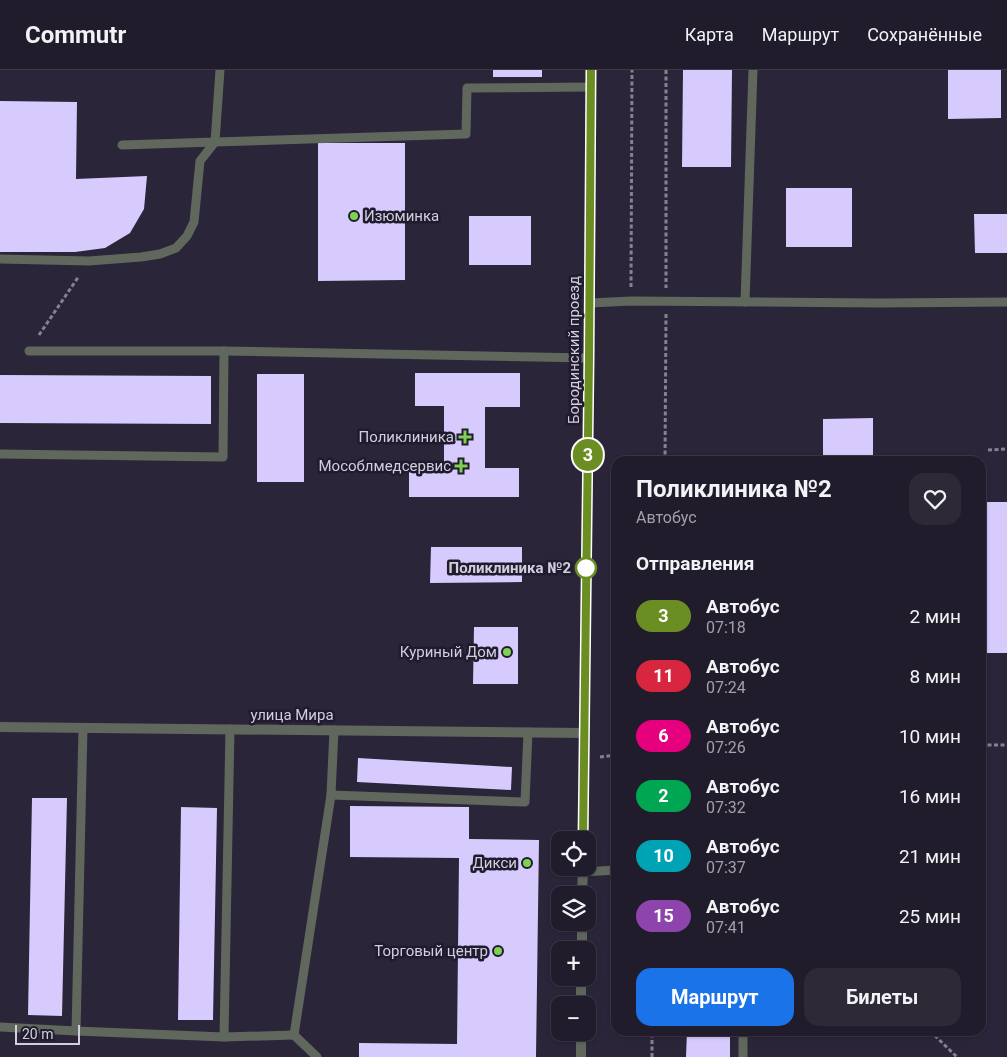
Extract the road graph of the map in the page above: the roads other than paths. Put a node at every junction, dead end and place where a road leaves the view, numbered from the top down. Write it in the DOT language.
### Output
graph roads {
  1 [pos="220,70"];
  2 [pos="591,70"];
  3 [pos="753,70"];
  4 [pos="590,87"];
  5 [pos="216,142"];
  6 [pos="122,145"];
  7 [pos="0,259"];
  8 [pos="745,302"];
  9 [pos="1007,302"];
  10 [pos="590,303"];
  11 [pos="29,351"];
  12 [pos="224,351"];
  13 [pos="589,358"];
  14 [pos="0,454"];
  15 [pos="0,727"];
  16 [pos="83,728"];
  17 [pos="230,729"];
  18 [pos="334,730"];
  19 [pos="528,732"];
  20 [pos="584,733"];
  21 [pos="331,795"];
  22 [pos="583,831"];
  23 [pos="596,870"];
  24 [pos="611,870"];
  25 [pos="0,1028"];
  26 [pos="76,1031"];
  27 [pos="294,1035"];
  28 [pos="743,1036"];
  29 [pos="224,1037"];
  30 [pos="581,1041"];
  31 [pos="317,1057"];
  32 [pos="581,1057"];
  33 [pos="743,1057"];
  1 -- 5 [label="lane"];
  2 -- 4 [label="street, Бородинский проезд"];
  3 -- 8 [label="lane"];
  4 -- 5 [label="lane"];
  4 -- 10 [label="street, Бородинский проезд"];
  5 -- 6 [label="lane"];
  5 -- 7 [label="lane"];
  8 -- 9 [label="lane"];
  8 -- 10 [label="lane"];
  10 -- 13 [label="street, Бородинский проезд"];
  11 -- 12 [label="lane"];
  12 -- 13 [label="lane"];
  12 -- 14 [label="lane"];
  13 -- 20 [label="street, Бородинский проезд"];
  15 -- 16 [label="street, улица Мира"];
  16 -- 17 [label="street, улица Мира"];
  16 -- 26 [label="lane"];
  17 -- 18 [label="street, улица Мира"];
  17 -- 29 [label="lane"];
  18 -- 19 [label="street, улица Мира"];
  18 -- 21 [label="lane"];
  19 -- 20 [label="street, улица Мира"];
  19 -- 21 [label="lane"];
  20 -- 22 [label="street, Бородинский проезд"];
  21 -- 27 [label="lane"];
  23 -- 24 [label="lane"];
  25 -- 26 [label="lane"];
  26 -- 29 [label="lane"];
  27 -- 29 [label="lane"];
  27 -- 31 [label="lane"];
  28 -- 33 [label="lane"];
  30 -- 32 [label="street"];
}
